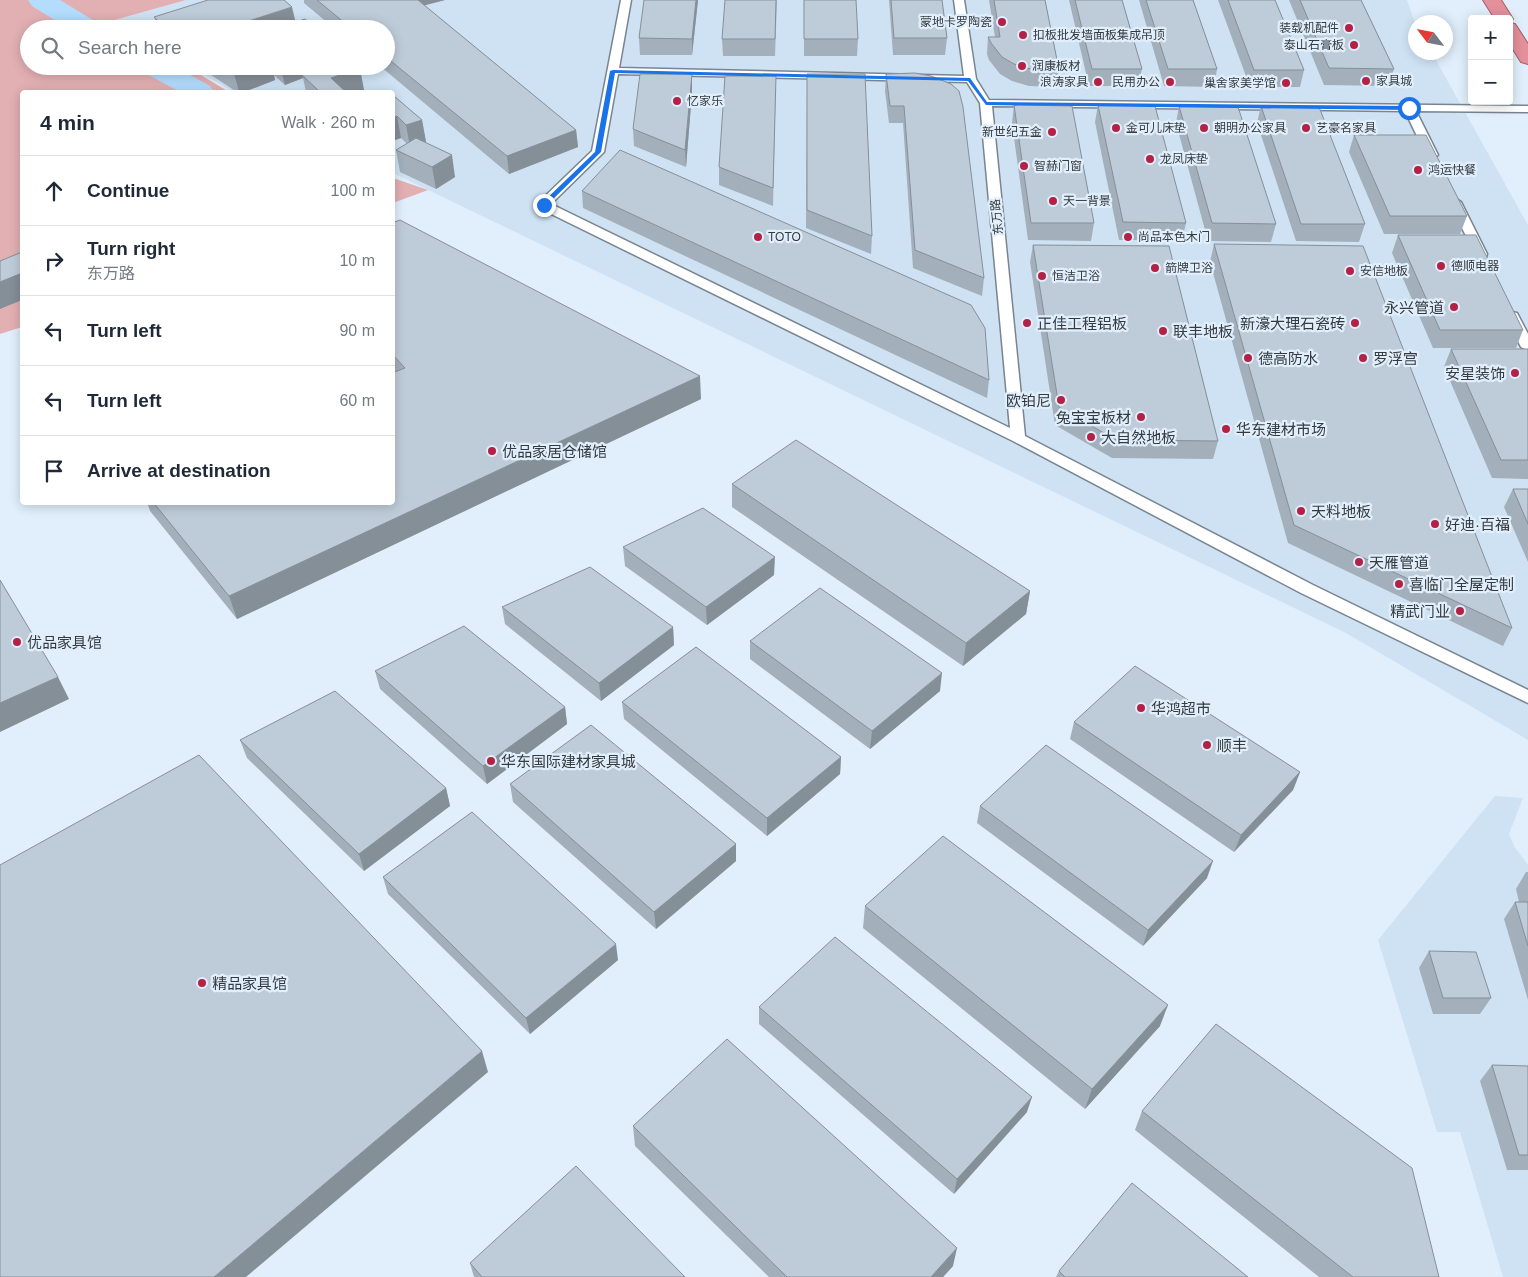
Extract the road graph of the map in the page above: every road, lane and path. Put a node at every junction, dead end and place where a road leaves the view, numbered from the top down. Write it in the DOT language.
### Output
graph roads {
  1 [pos="626,0"];
  2 [pos="959,0"];
  3 [pos="1492,0"];
  4 [pos="1501,15"];
  5 [pos="1513,34"];
  6 [pos="1528,58"];
  7 [pos="613,71"];
  8 [pos="970,79"];
  9 [pos="986,103"];
  10 [pos="1409,108"];
  11 [pos="1528,109"];
  12 [pos="1440,170"];
  13 [pos="1448,188"];
  14 [pos="1488,268"];
  15 [pos="1506,303"];
  16 [pos="1528,348"];
  17 [pos="1018,438"];
  18 [pos="1528,697"];
  1 -- 7 [label="lane"];
  2 -- 8 [label="lane, 东万路"];
  3 -- 4 [label="highway"];
  5 -- 6 [label="highway"];
  7 -- 8 [label="lane"];
  7 -- 17 [label="lane"];
  8 -- 9 [label="lane, 东万路"];
  9 -- 10 [label="lane"];
  9 -- 17 [label="lane, 东万路"];
  10 -- 11 [label="lane"];
  10 -- 12 [label="lane"];
  13 -- 14 [label="lane"];
  15 -- 16 [label="lane"];
  17 -- 18 [label="lane"];
}
